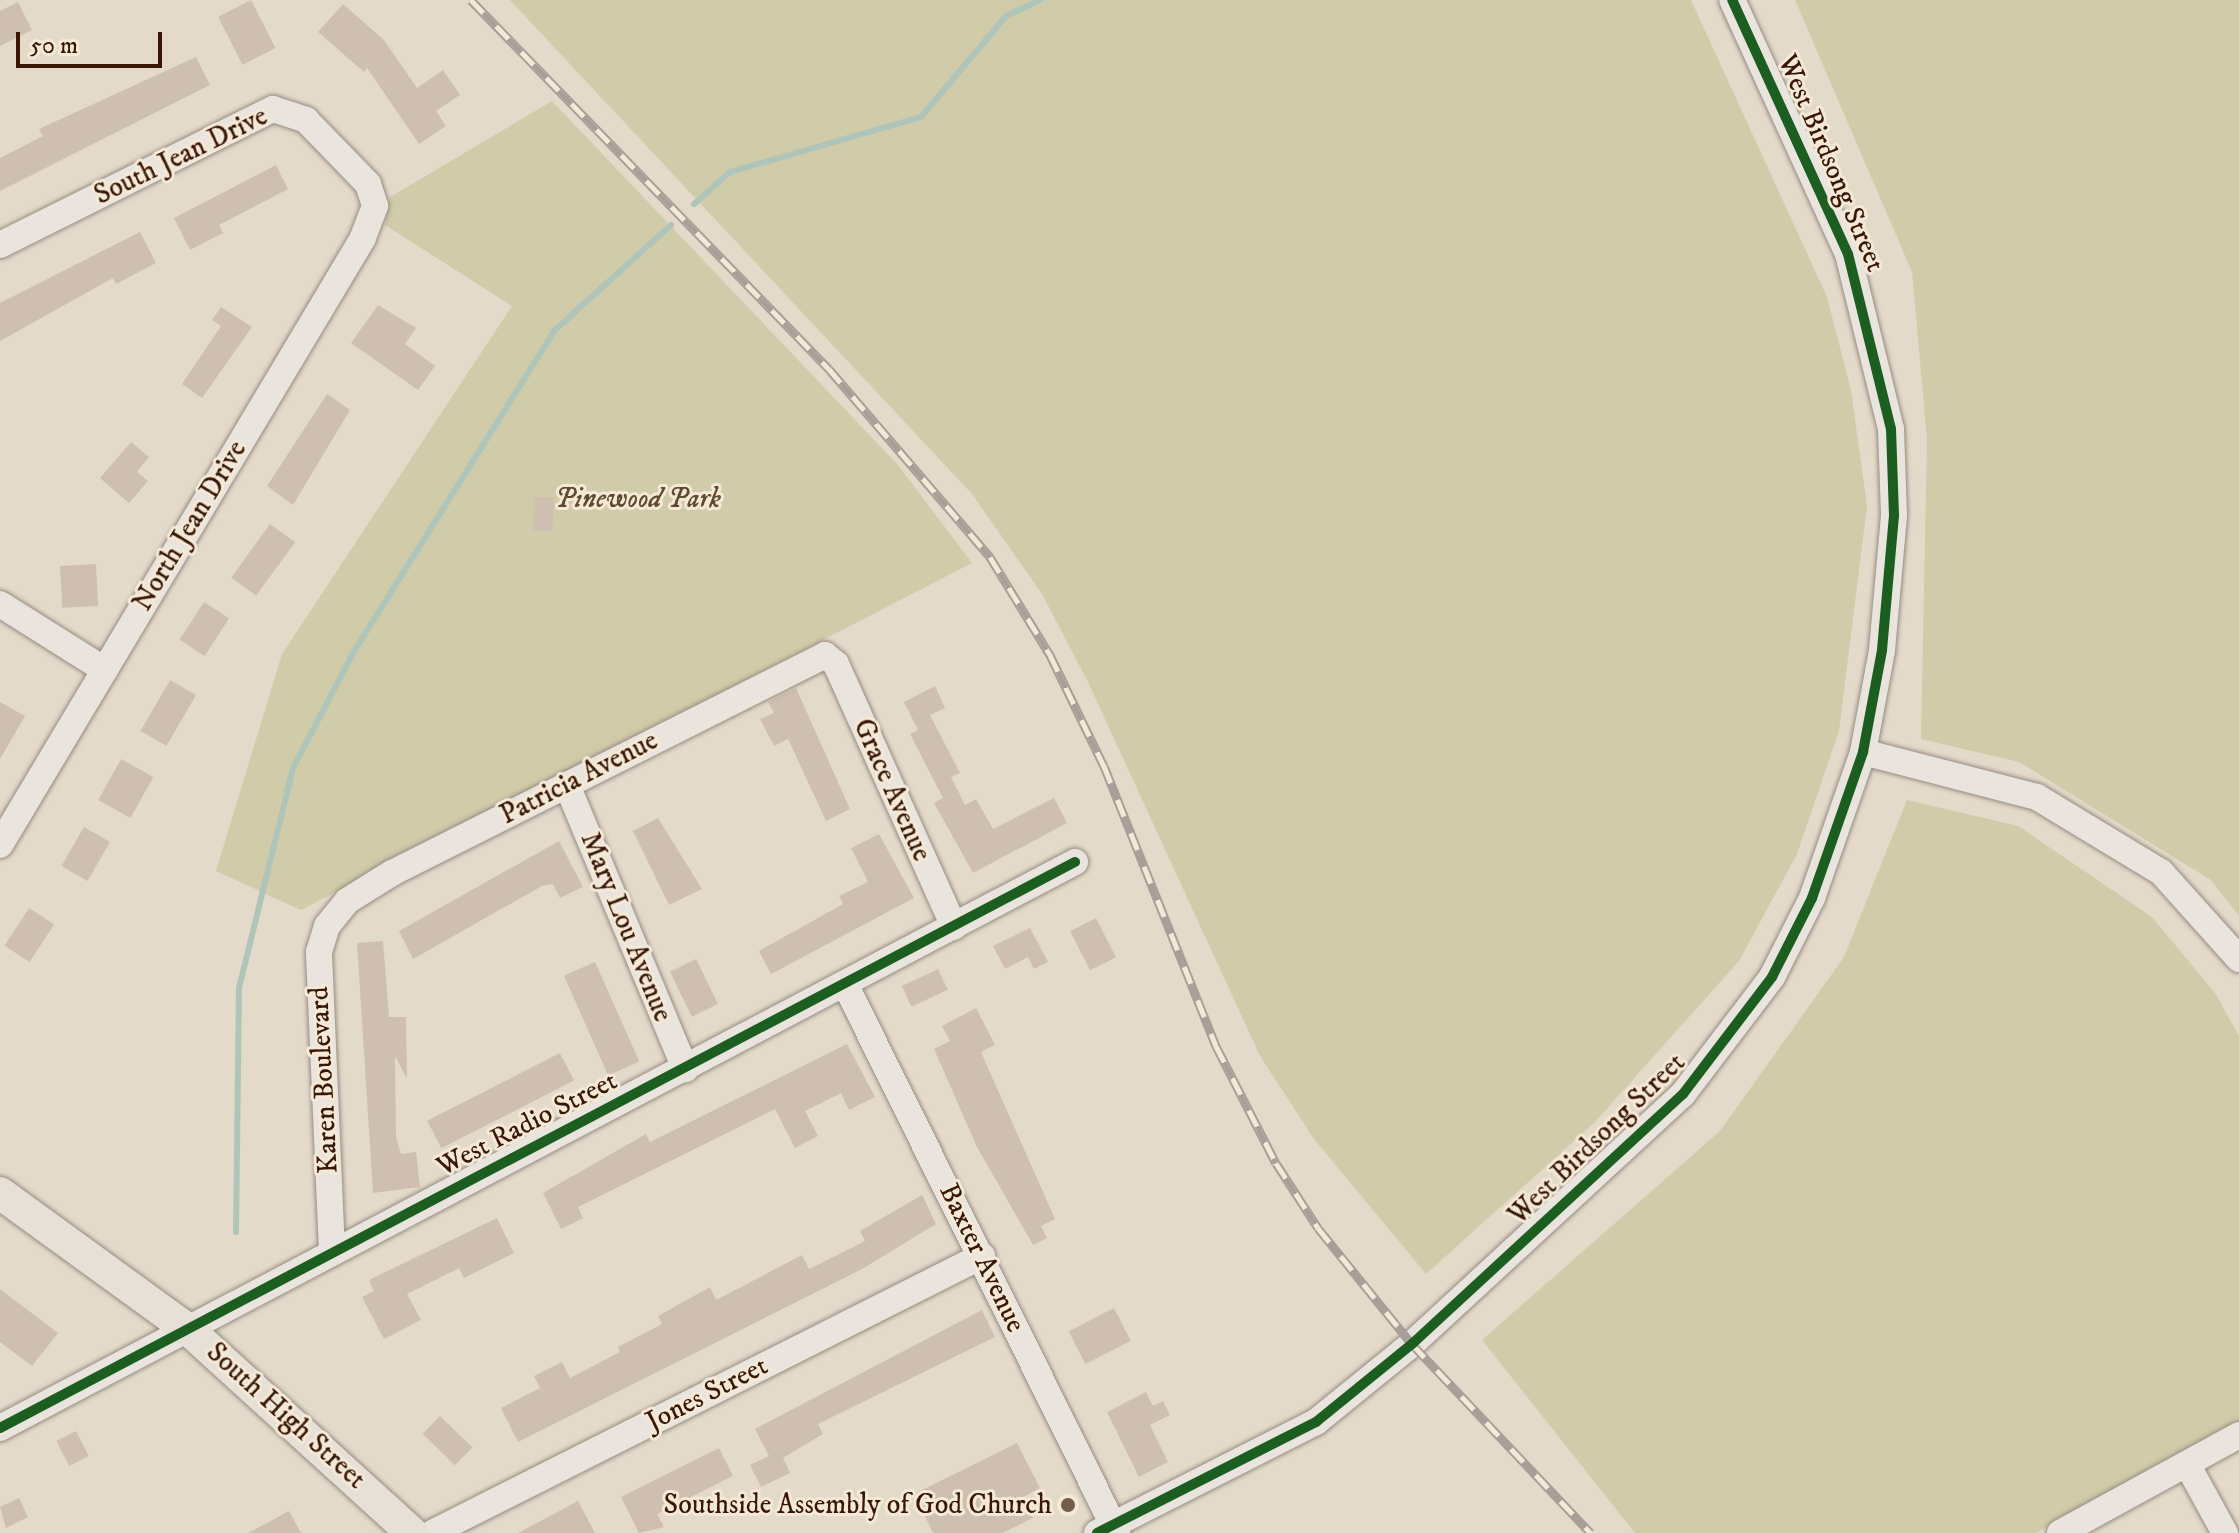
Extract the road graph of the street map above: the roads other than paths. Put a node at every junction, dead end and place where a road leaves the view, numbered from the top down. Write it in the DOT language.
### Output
graph roads {
  1 [pos="1732,0"];
  2 [pos="375,206"];
  3 [pos="0,245"];
  4 [pos="0,604"];
  5 [pos="828,655"];
  6 [pos="105,670"];
  7 [pos="1863,752"];
  8 [pos="567,785"];
  9 [pos="0,845"];
  10 [pos="1075,862"];
  11 [pos="337,912"];
  12 [pos="954,927"];
  13 [pos="2239,959"];
  14 [pos="845,984"];
  15 [pos="685,1069"];
  16 [pos="0,1193"];
  17 [pos="332,1252"];
  18 [pos="982,1256"];
  19 [pos="190,1331"];
  20 [pos="0,1428"];
  21 [pos="2239,1435"];
  22 [pos="2187,1464"];
  23 [pos="1109,1530"];
  24 [pos="412,1533"];
  25 [pos="432,1533"];
  26 [pos="2060,1533"];
  27 [pos="2225,1533"];
  1 -- 7 [label="street, West Birdsong Street"];
  2 -- 3 [label="street, South Jean Drive"];
  2 -- 6 [label="street, North Jean Drive"];
  4 -- 6 [label="street"];
  5 -- 8 [label="street, Patricia Avenue"];
  5 -- 12 [label="street, Grace Avenue"];
  6 -- 9 [label="street, North Jean Drive"];
  7 -- 13 [label="street"];
  7 -- 23 [label="street, West Birdsong Street"];
  8 -- 11 [label="street, Patricia Avenue"];
  8 -- 15 [label="street, Mary Lou Avenue"];
  10 -- 12 [label="street, West Radio Street"];
  11 -- 17 [label="street, Karen Boulevard"];
  12 -- 14 [label="street, West Radio Street"];
  14 -- 15 [label="street, West Radio Street"];
  14 -- 18 [label="street, Baxter Avenue"];
  15 -- 17 [label="street, West Radio Street"];
  16 -- 19 [label="main road, South High Street"];
  17 -- 19 [label="street, West Radio Street"];
  18 -- 23 [label="street, Baxter Avenue"];
  18 -- 25 [label="street, Jones Street"];
  19 -- 20 [label="street, West Radio Street"];
  19 -- 24 [label="main road, South High Street"];
  21 -- 22 [label="street"];
  22 -- 26 [label="street"];
  22 -- 27 [label="street"];
}
